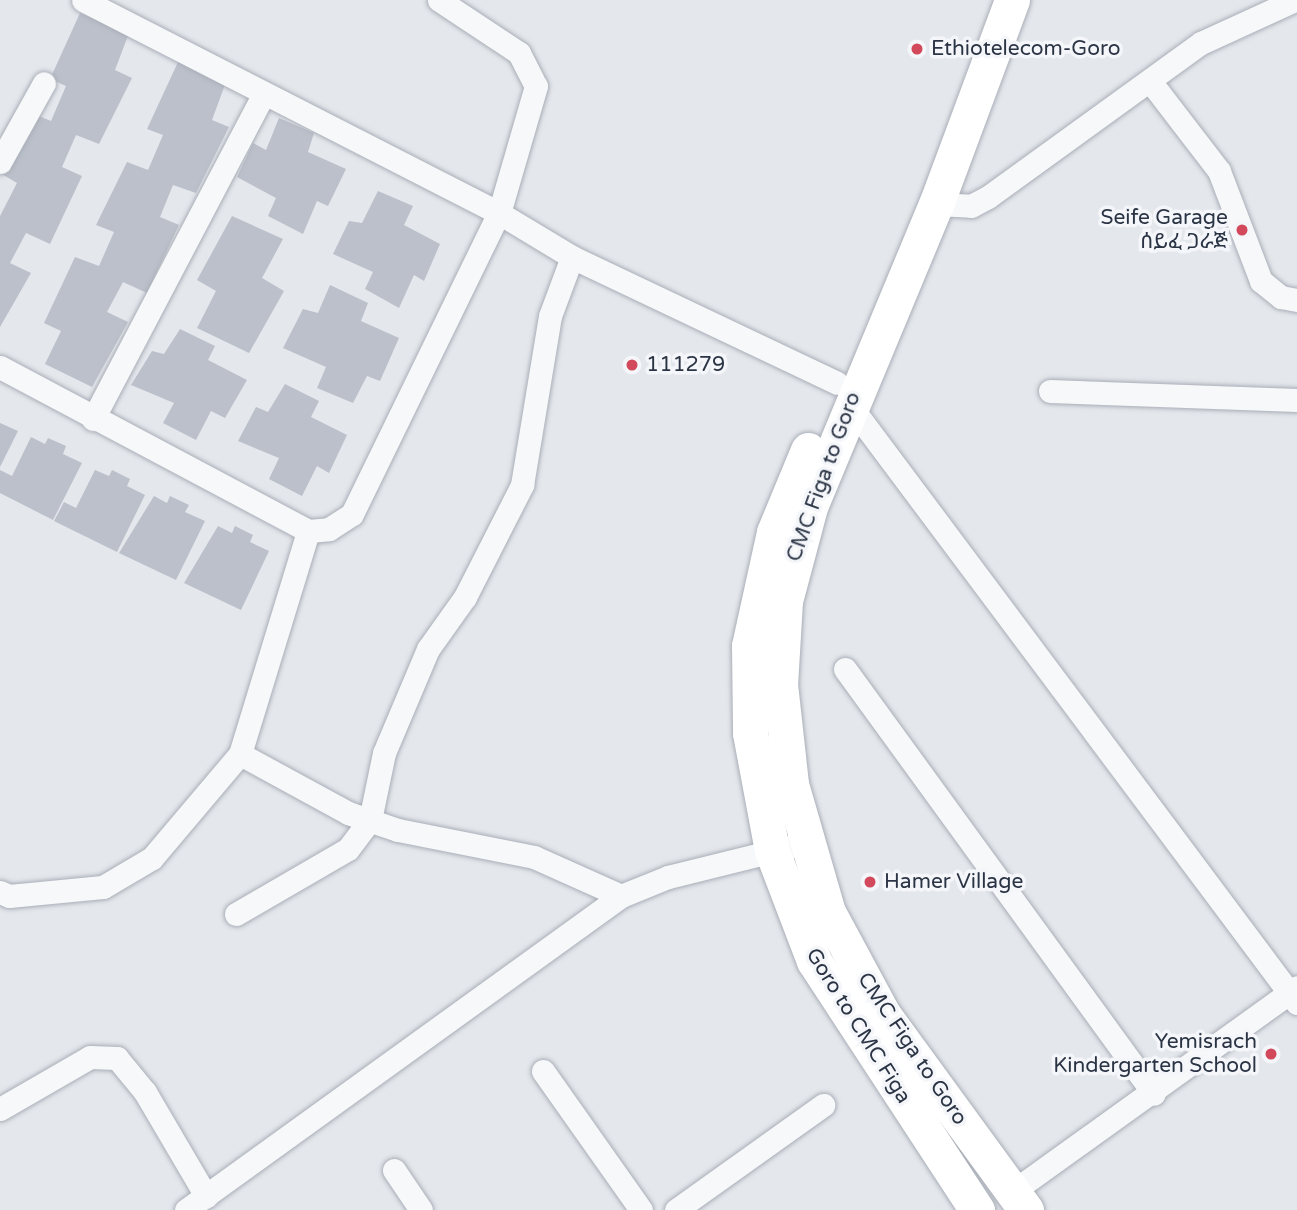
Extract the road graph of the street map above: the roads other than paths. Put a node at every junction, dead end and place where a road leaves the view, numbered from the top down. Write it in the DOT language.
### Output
graph roads {
  1 [pos="83,0"];
  2 [pos="439,0"];
  3 [pos="992,0"];
  4 [pos="1012,0"];
  5 [pos="1295,0"];
  6 [pos="1150,81"];
  7 [pos="44,83"];
  8 [pos="263,94"];
  9 [pos="0,162"];
  10 [pos="936,204"];
  11 [pos="499,213"];
  12 [pos="572,257"];
  13 [pos="1297,300"];
  14 [pos="0,367"];
  15 [pos="1050,391"];
  16 [pos="1297,400"];
  17 [pos="834,402"];
  18 [pos="93,419"];
  19 [pos="308,531"];
  20 [pos="845,669"];
  21 [pos="240,754"];
  22 [pos="370,820"];
  23 [pos="788,847"];
  24 [pos="0,892"];
  25 [pos="621,896"];
  26 [pos="236,914"];
  27 [pos="1294,994"];
  28 [pos="543,1071"];
  29 [pos="1154,1094"];
  30 [pos="822,1105"];
  31 [pos="0,1109"];
  32 [pos="394,1170"];
  33 [pos="206,1196"];
  34 [pos="1019,1201"];
  35 [pos="186,1210"];
  36 [pos="421,1210"];
  37 [pos="641,1210"];
  38 [pos="676,1210"];
  39 [pos="977,1210"];
  1 -- 8 [label="street"];
  2 -- 11 [label="street"];
  3 -- 17 [label="main road"];
  4 -- 10 [label="main road, CMC Figa to Goro"];
  5 -- 6 [label="street"];
  6 -- 10 [label="street"];
  6 -- 13 [label="street"];
  7 -- 9 [label="street"];
  8 -- 11 [label="street"];
  8 -- 18 [label="street"];
  10 -- 17 [label="main road, CMC Figa to Goro"];
  11 -- 12 [label="street"];
  11 -- 19 [label="street"];
  12 -- 17 [label="street"];
  12 -- 22 [label="street"];
  14 -- 18 [label="street"];
  15 -- 16 [label="street"];
  17 -- 23 [label="main road, CMC Figa to Goro"];
  17 -- 27 [label="street"];
  18 -- 19 [label="street"];
  19 -- 21 [label="street"];
  20 -- 29 [label="street"];
  21 -- 22 [label="street"];
  21 -- 24 [label="street"];
  22 -- 25 [label="street"];
  22 -- 26 [label="street"];
  23 -- 25 [label="street"];
  23 -- 34 [label="main road, CMC Figa to Goro"];
  23 -- 39 [label="main road, Goro to CMC Figa"];
  25 -- 33 [label="street"];
  27 -- 29 [label="street"];
  28 -- 37 [label="street"];
  29 -- 34 [label="street"];
  30 -- 38 [label="street"];
  31 -- 33 [label="street"];
  32 -- 36 [label="street"];
  33 -- 35 [label="street"];
}
